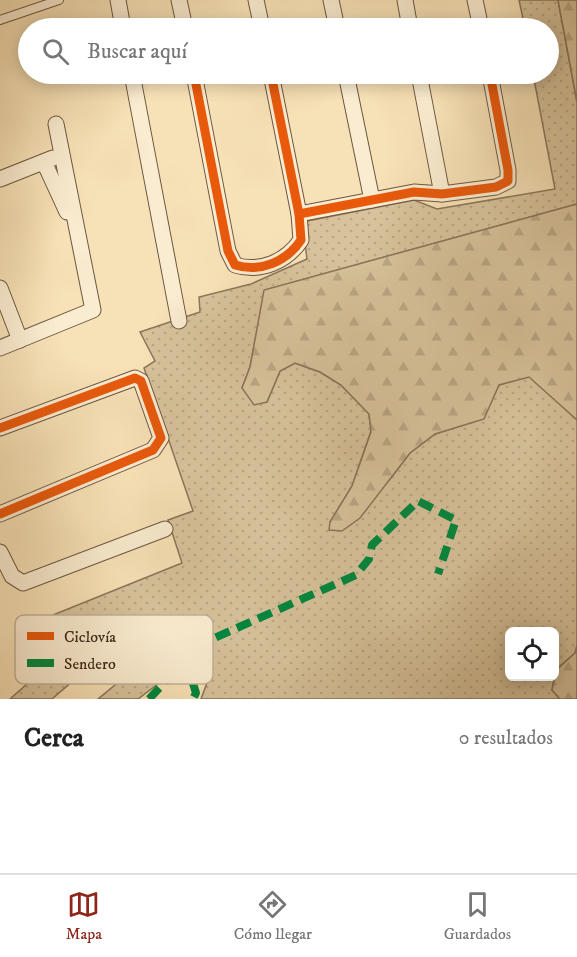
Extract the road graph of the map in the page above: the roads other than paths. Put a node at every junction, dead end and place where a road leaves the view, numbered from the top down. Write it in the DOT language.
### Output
graph roads {
  1 [pos="59,0"];
  2 [pos="118,0"];
  3 [pos="179,0"];
  4 [pos="256,0"];
  5 [pos="331,0"];
  6 [pos="405,0"];
  7 [pos="475,0"];
  8 [pos="121,18"];
  9 [pos="183,18"];
  10 [pos="260,18"];
  11 [pos="335,18"];
  12 [pos="408,18"];
  13 [pos="479,18"];
  14 [pos="0,20"];
  15 [pos="134,84"];
  16 [pos="196,84"];
  17 [pos="273,84"];
  18 [pos="348,84"];
  19 [pos="421,84"];
  20 [pos="492,84"];
  21 [pos="56,124"];
  22 [pos="61,155"];
  23 [pos="44,162"];
  24 [pos="0,179"];
  25 [pos="442,194"];
  26 [pos="372,200"];
  27 [pos="299,214"];
  28 [pos="78,236"];
  29 [pos="0,288"];
  30 [pos="179,321"];
  31 [pos="20,340"];
  32 [pos="0,348"];
  33 [pos="0,428"];
  34 [pos="0,514"];
  35 [pos="165,529"];
  36 [pos="0,552"];
  1 -- 14 [label="lane"];
  2 -- 8 [label="street"];
  3 -- 9 [label="street"];
  4 -- 10 [label="street"];
  5 -- 11 [label="street"];
  6 -- 12 [label="street"];
  7 -- 13 [label="street"];
  15 -- 30 [label="street"];
  16 -- 27 [label="street"];
  17 -- 27 [label="street"];
  18 -- 26 [label="street"];
  19 -- 25 [label="street"];
  20 -- 25 [label="street"];
  21 -- 22 [label="street"];
  22 -- 23 [label="street"];
  22 -- 28 [label="street"];
  23 -- 24 [label="street"];
  23 -- 28 [label="street"];
  25 -- 26 [label="street"];
  26 -- 27 [label="street"];
  28 -- 31 [label="street"];
  29 -- 31 [label="street"];
  31 -- 32 [label="street"];
  33 -- 34 [label="street"];
  35 -- 36 [label="street"];
}
